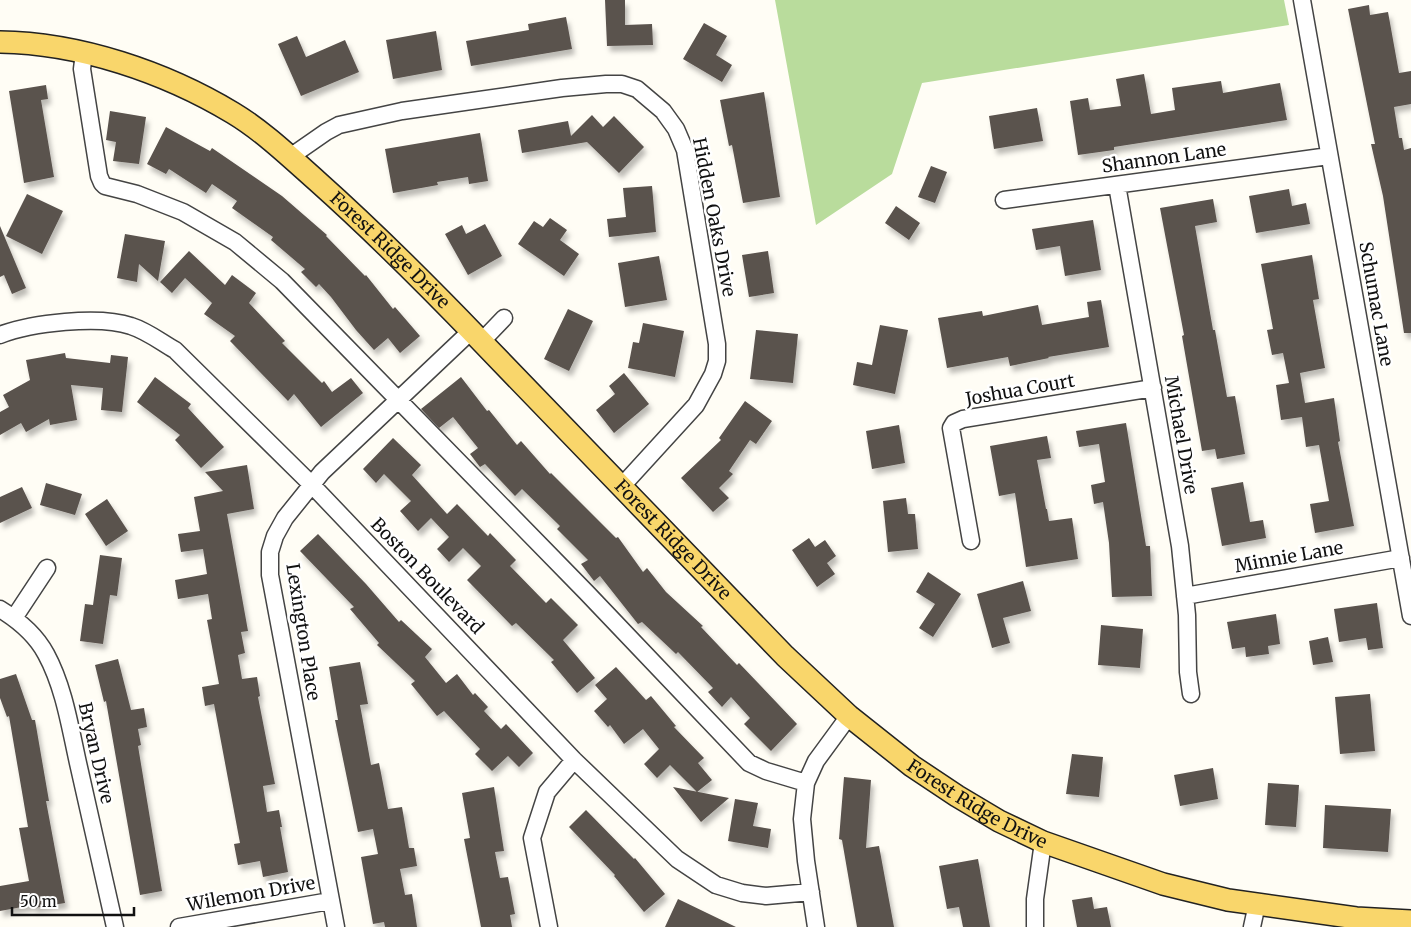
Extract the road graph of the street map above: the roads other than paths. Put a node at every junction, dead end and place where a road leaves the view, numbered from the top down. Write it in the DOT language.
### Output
graph roads {
  1 [pos="1302,0"];
  2 [pos="0,42"];
  3 [pos="84,53"];
  4 [pos="1329,156"];
  5 [pos="290,157"];
  6 [pos="1118,185"];
  7 [pos="1004,200"];
  8 [pos="504,318"];
  9 [pos="0,335"];
  10 [pos="476,336"];
  11 [pos="1153,388"];
  12 [pos="399,400"];
  13 [pos="312,485"];
  14 [pos="622,486"];
  15 [pos="971,541"];
  16 [pos="1401,558"];
  17 [pos="46,568"];
  18 [pos="1185,596"];
  19 [pos="7,614"];
  20 [pos="1411,616"];
  21 [pos="1191,694"];
  22 [pos="850,716"];
  23 [pos="574,760"];
  24 [pos="806,783"];
  25 [pos="1043,842"];
  26 [pos="811,892"];
  27 [pos="330,901"];
  28 [pos="1257,904"];
  29 [pos="1411,921"];
  30 [pos="115,927"];
  31 [pos="179,927"];
  32 [pos="336,927"];
  33 [pos="550,927"];
  34 [pos="816,927"];
  35 [pos="1035,927"];
  36 [pos="1252,927"];
  1 -- 4 [label="street, Schumac Lane"];
  2 -- 3 [label="main road, Forest Ridge Drive"];
  3 -- 5 [label="main road, Forest Ridge Drive"];
  3 -- 12 [label="street"];
  4 -- 6 [label="street, Shannon Lane"];
  4 -- 16 [label="street, Schumac Lane"];
  5 -- 10 [label="main road, Forest Ridge Drive"];
  5 -- 14 [label="street, Hidden Oaks Drive"];
  6 -- 7 [label="street, Shannon Lane"];
  6 -- 11 [label="street, Michael Drive"];
  8 -- 10 [label="street, Lexington Place"];
  9 -- 13 [label="street, Boston Boulevard"];
  10 -- 12 [label="street, Lexington Place"];
  10 -- 14 [label="main road, Forest Ridge Drive"];
  11 -- 15 [label="street, Joshua Court"];
  11 -- 18 [label="street, Michael Drive"];
  12 -- 13 [label="street, Lexington Place"];
  12 -- 24 [label="street"];
  13 -- 23 [label="street, Boston Boulevard"];
  13 -- 27 [label="street, Lexington Place"];
  14 -- 22 [label="main road, Forest Ridge Drive"];
  16 -- 18 [label="street, Minnie Lane"];
  16 -- 20 [label="street, Schumac Lane"];
  17 -- 19 [label="street"];
  18 -- 21 [label="street, Michael Drive"];
  19 -- 30 [label="street, Bryan Drive"];
  22 -- 24 [label="street"];
  22 -- 25 [label="main road, Forest Ridge Drive"];
  23 -- 26 [label="street, Boston Boulevard"];
  23 -- 33 [label="street"];
  24 -- 26 [label="street"];
  25 -- 28 [label="main road, Forest Ridge Drive"];
  25 -- 35 [label="street"];
  26 -- 34 [label="street"];
  27 -- 31 [label="street, Wilemon Drive"];
  27 -- 32 [label="street, Lexington Place"];
  28 -- 29 [label="main road, Forest Ridge Drive"];
  28 -- 36 [label="street"];
}
